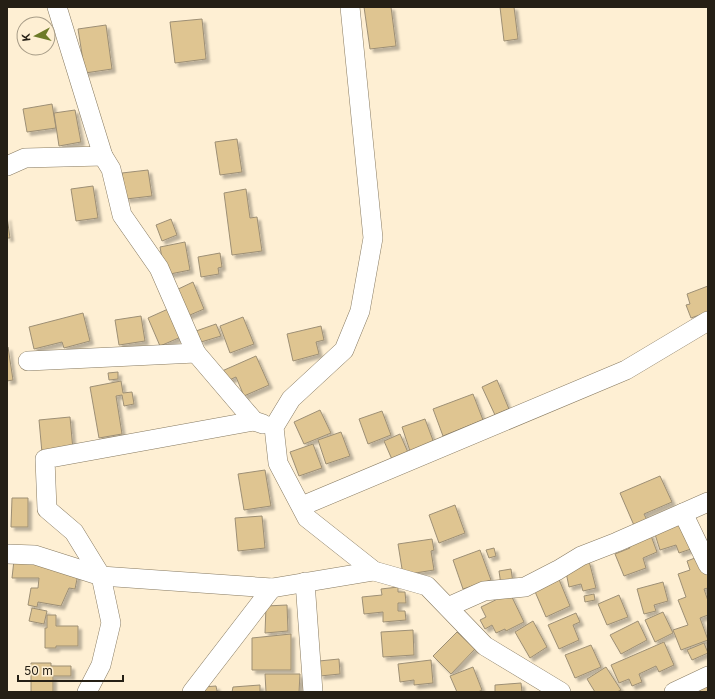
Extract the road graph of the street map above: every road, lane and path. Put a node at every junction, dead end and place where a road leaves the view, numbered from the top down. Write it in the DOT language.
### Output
graph roads {
  1 [pos="57,7"];
  2 [pos="350,7"];
  3 [pos="103,156"];
  4 [pos="7,166"];
  5 [pos="708,321"];
  6 [pos="196,353"];
  7 [pos="28,361"];
  8 [pos="254,421"];
  9 [pos="274,427"];
  10 [pos="708,502"];
  11 [pos="302,506"];
  12 [pos="683,513"];
  13 [pos="7,554"];
  14 [pos="708,566"];
  15 [pos="374,571"];
  16 [pos="101,576"];
  17 [pos="305,582"];
  18 [pos="272,588"];
  19 [pos="448,607"];
  20 [pos="708,676"];
  21 [pos="531,683"];
  22 [pos="87,692"];
  23 [pos="192,692"];
  24 [pos="313,692"];
  25 [pos="561,692"];
  26 [pos="674,692"];
  1 -- 3 [label="street"];
  2 -- 9 [label="street"];
  3 -- 4 [label="street"];
  3 -- 6 [label="street"];
  5 -- 11 [label="street"];
  6 -- 7 [label="street"];
  6 -- 8 [label="street"];
  8 -- 9 [label="street"];
  8 -- 16 [label="street"];
  9 -- 11 [label="street"];
  10 -- 12 [label="street"];
  11 -- 15 [label="street"];
  12 -- 14 [label="street"];
  12 -- 19 [label="street"];
  13 -- 16 [label="street"];
  15 -- 17 [label="street"];
  15 -- 19 [label="street"];
  16 -- 18 [label="street"];
  16 -- 22 [label="street"];
  17 -- 18 [label="street"];
  17 -- 24 [label="street"];
  18 -- 23 [label="street"];
  19 -- 21 [label="street"];
  20 -- 26 [label="street"];
  21 -- 25 [label="street"];
}
